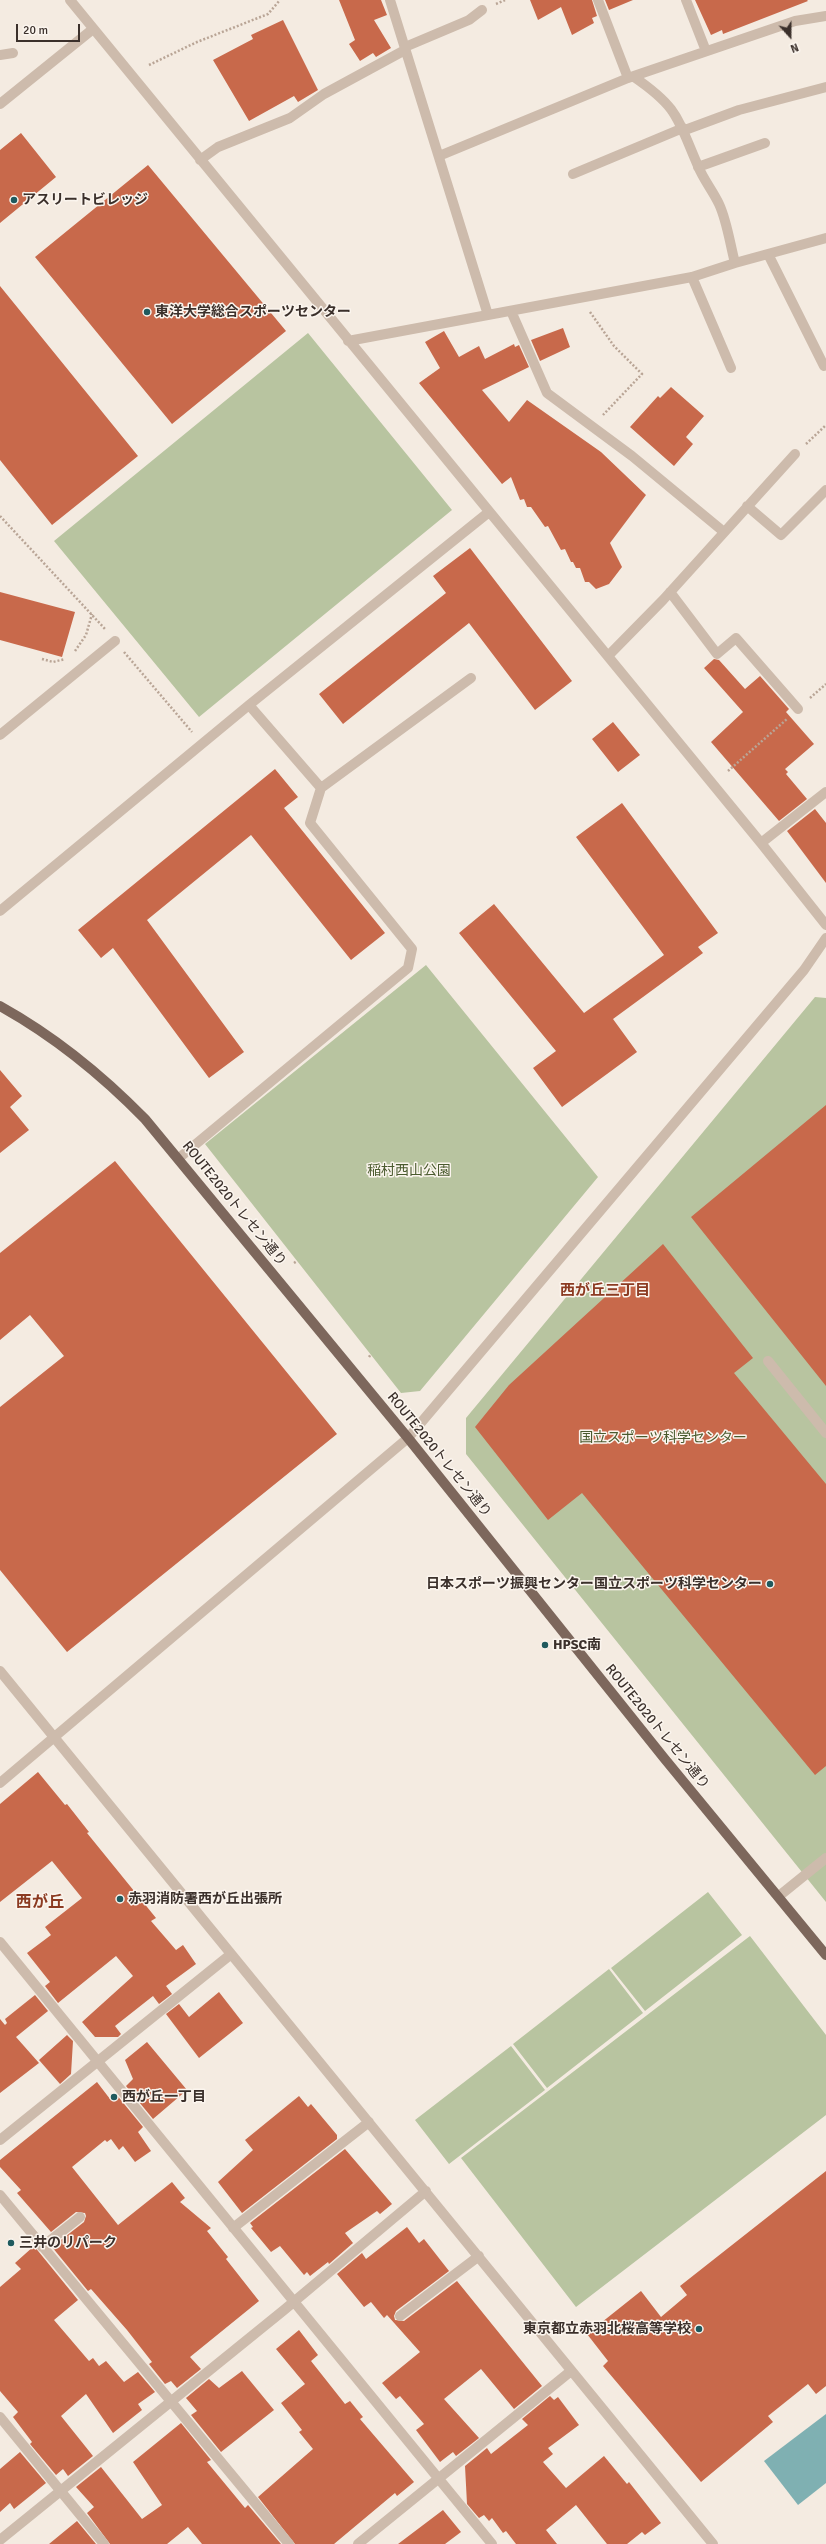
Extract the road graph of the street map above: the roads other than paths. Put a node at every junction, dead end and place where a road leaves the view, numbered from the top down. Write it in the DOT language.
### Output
graph roads {
  1 [pos="70,0"];
  2 [pos="390,0"];
  3 [pos="598,0"];
  4 [pos="686,0"];
  5 [pos="482,10"];
  6 [pos="826,16"];
  7 [pos="93,29"];
  8 [pos="405,48"];
  9 [pos="706,51"];
  10 [pos="13,53"];
  11 [pos="0,56"];
  12 [pos="631,77"];
  13 [pos="826,87"];
  14 [pos="0,104"];
  15 [pos="684,129"];
  16 [pos="765,143"];
  17 [pos="439,156"];
  18 [pos="200,160"];
  19 [pos="698,167"];
  20 [pos="573,174"];
  21 [pos="826,238"];
  22 [pos="768,254"];
  23 [pos="735,263"];
  24 [pos="692,277"];
  25 [pos="510,311"];
  26 [pos="488,315"];
  27 [pos="348,341"];
  28 [pos="824,366"];
  29 [pos="731,368"];
  30 [pos="795,454"];
  31 [pos="826,490"];
  32 [pos="748,506"];
  33 [pos="489,512"];
  34 [pos="724,532"];
  35 [pos="670,592"];
  36 [pos="115,641"];
  37 [pos="608,656"];
  38 [pos="471,678"];
  39 [pos="249,705"];
  40 [pos="798,710"];
  41 [pos="0,735"];
  42 [pos="321,788"];
  43 [pos="826,792"];
  44 [pos="762,843"];
  45 [pos="0,911"];
  46 [pos="826,925"];
  47 [pos="826,938"];
  48 [pos="0,1006"];
  49 [pos="179,1158"];
  50 [pos="768,1361"];
  51 [pos="826,1433"];
  52 [pos="408,1438"];
  53 [pos="0,1671"];
  54 [pos="55,1738"];
  55 [pos="0,1783"];
  56 [pos="826,1858"];
  57 [pos="778,1896"];
  58 [pos="0,1942"];
  59 [pos="230,1955"];
  60 [pos="826,1955"];
  61 [pos="98,2063"];
  62 [pos="369,2122"];
  63 [pos="0,2140"];
  64 [pos="426,2191"];
  65 [pos="0,2194"];
  66 [pos="80,2216"];
  67 [pos="233,2228"];
  68 [pos="42,2247"];
  69 [pos="479,2256"];
  70 [pos="293,2303"];
  71 [pos="400,2316"];
  72 [pos="571,2371"];
  73 [pos="172,2401"];
  74 [pos="0,2418"];
  75 [pos="439,2478"];
  76 [pos="59,2491"];
  77 [pos="0,2540"];
  78 [pos="104,2544"];
  79 [pos="288,2544"];
  80 [pos="358,2544"];
  81 [pos="492,2544"];
  82 [pos="713,2544"];
  1 -- 7 [label="street"];
  2 -- 8 [label="street"];
  3 -- 12 [label="street"];
  4 -- 9 [label="street"];
  5 -- 8 [label="street"];
  6 -- 9 [label="street"];
  7 -- 14 [label="street"];
  7 -- 18 [label="street"];
  8 -- 17 [label="street"];
  8 -- 18 [label="street"];
  9 -- 12 [label="street"];
  10 -- 11 [label="street"];
  12 -- 15 [label="street"];
  12 -- 17 [label="street"];
  13 -- 15 [label="street"];
  15 -- 19 [label="street"];
  15 -- 20 [label="street"];
  16 -- 19 [label="street"];
  17 -- 26 [label="street"];
  18 -- 27 [label="street"];
  19 -- 23 [label="street"];
  21 -- 22 [label="street"];
  22 -- 23 [label="street"];
  22 -- 28 [label="street"];
  23 -- 24 [label="street"];
  24 -- 25 [label="street"];
  24 -- 29 [label="street"];
  25 -- 26 [label="street"];
  25 -- 34 [label="street"];
  26 -- 27 [label="street"];
  27 -- 33 [label="street"];
  30 -- 32 [label="street"];
  31 -- 32 [label="street"];
  32 -- 34 [label="street"];
  33 -- 37 [label="street"];
  33 -- 39 [label="street"];
  34 -- 35 [label="street"];
  35 -- 37 [label="street"];
  35 -- 40 [label="street"];
  36 -- 41 [label="street"];
  37 -- 44 [label="street"];
  38 -- 42 [label="street"];
  39 -- 42 [label="street"];
  39 -- 45 [label="street"];
  42 -- 49 [label="street"];
  43 -- 44 [label="street"];
  44 -- 46 [label="street"];
  47 -- 52 [label="street"];
  48 -- 49 [label="main road, ROUTE2020トレセン通り"];
  49 -- 52 [label="main road, ROUTE2020トレセン通り"];
  50 -- 51 [label="street"];
  52 -- 54 [label="street"];
  52 -- 57 [label="main road, ROUTE2020トレセン通り"];
  53 -- 54 [label="street"];
  54 -- 55 [label="street"];
  54 -- 59 [label="street"];
  56 -- 57 [label="street"];
  57 -- 60 [label="main road, ROUTE2020トレセン通り"];
  58 -- 61 [label="street"];
  59 -- 61 [label="street"];
  59 -- 62 [label="street"];
  61 -- 63 [label="street"];
  61 -- 67 [label="street"];
  62 -- 64 [label="street"];
  62 -- 67 [label="street"];
  64 -- 69 [label="street"];
  64 -- 70 [label="street"];
  65 -- 68 [label="street"];
  66 -- 68 [label="street"];
  67 -- 70 [label="street"];
  68 -- 73 [label="street"];
  69 -- 71 [label="street"];
  69 -- 72 [label="street"];
  70 -- 73 [label="street"];
  70 -- 75 [label="street"];
  72 -- 75 [label="street"];
  72 -- 82 [label="street"];
  73 -- 76 [label="street"];
  73 -- 79 [label="street"];
  74 -- 76 [label="street"];
  75 -- 80 [label="street"];
  75 -- 81 [label="street"];
  76 -- 77 [label="street"];
  76 -- 78 [label="street"];
}
